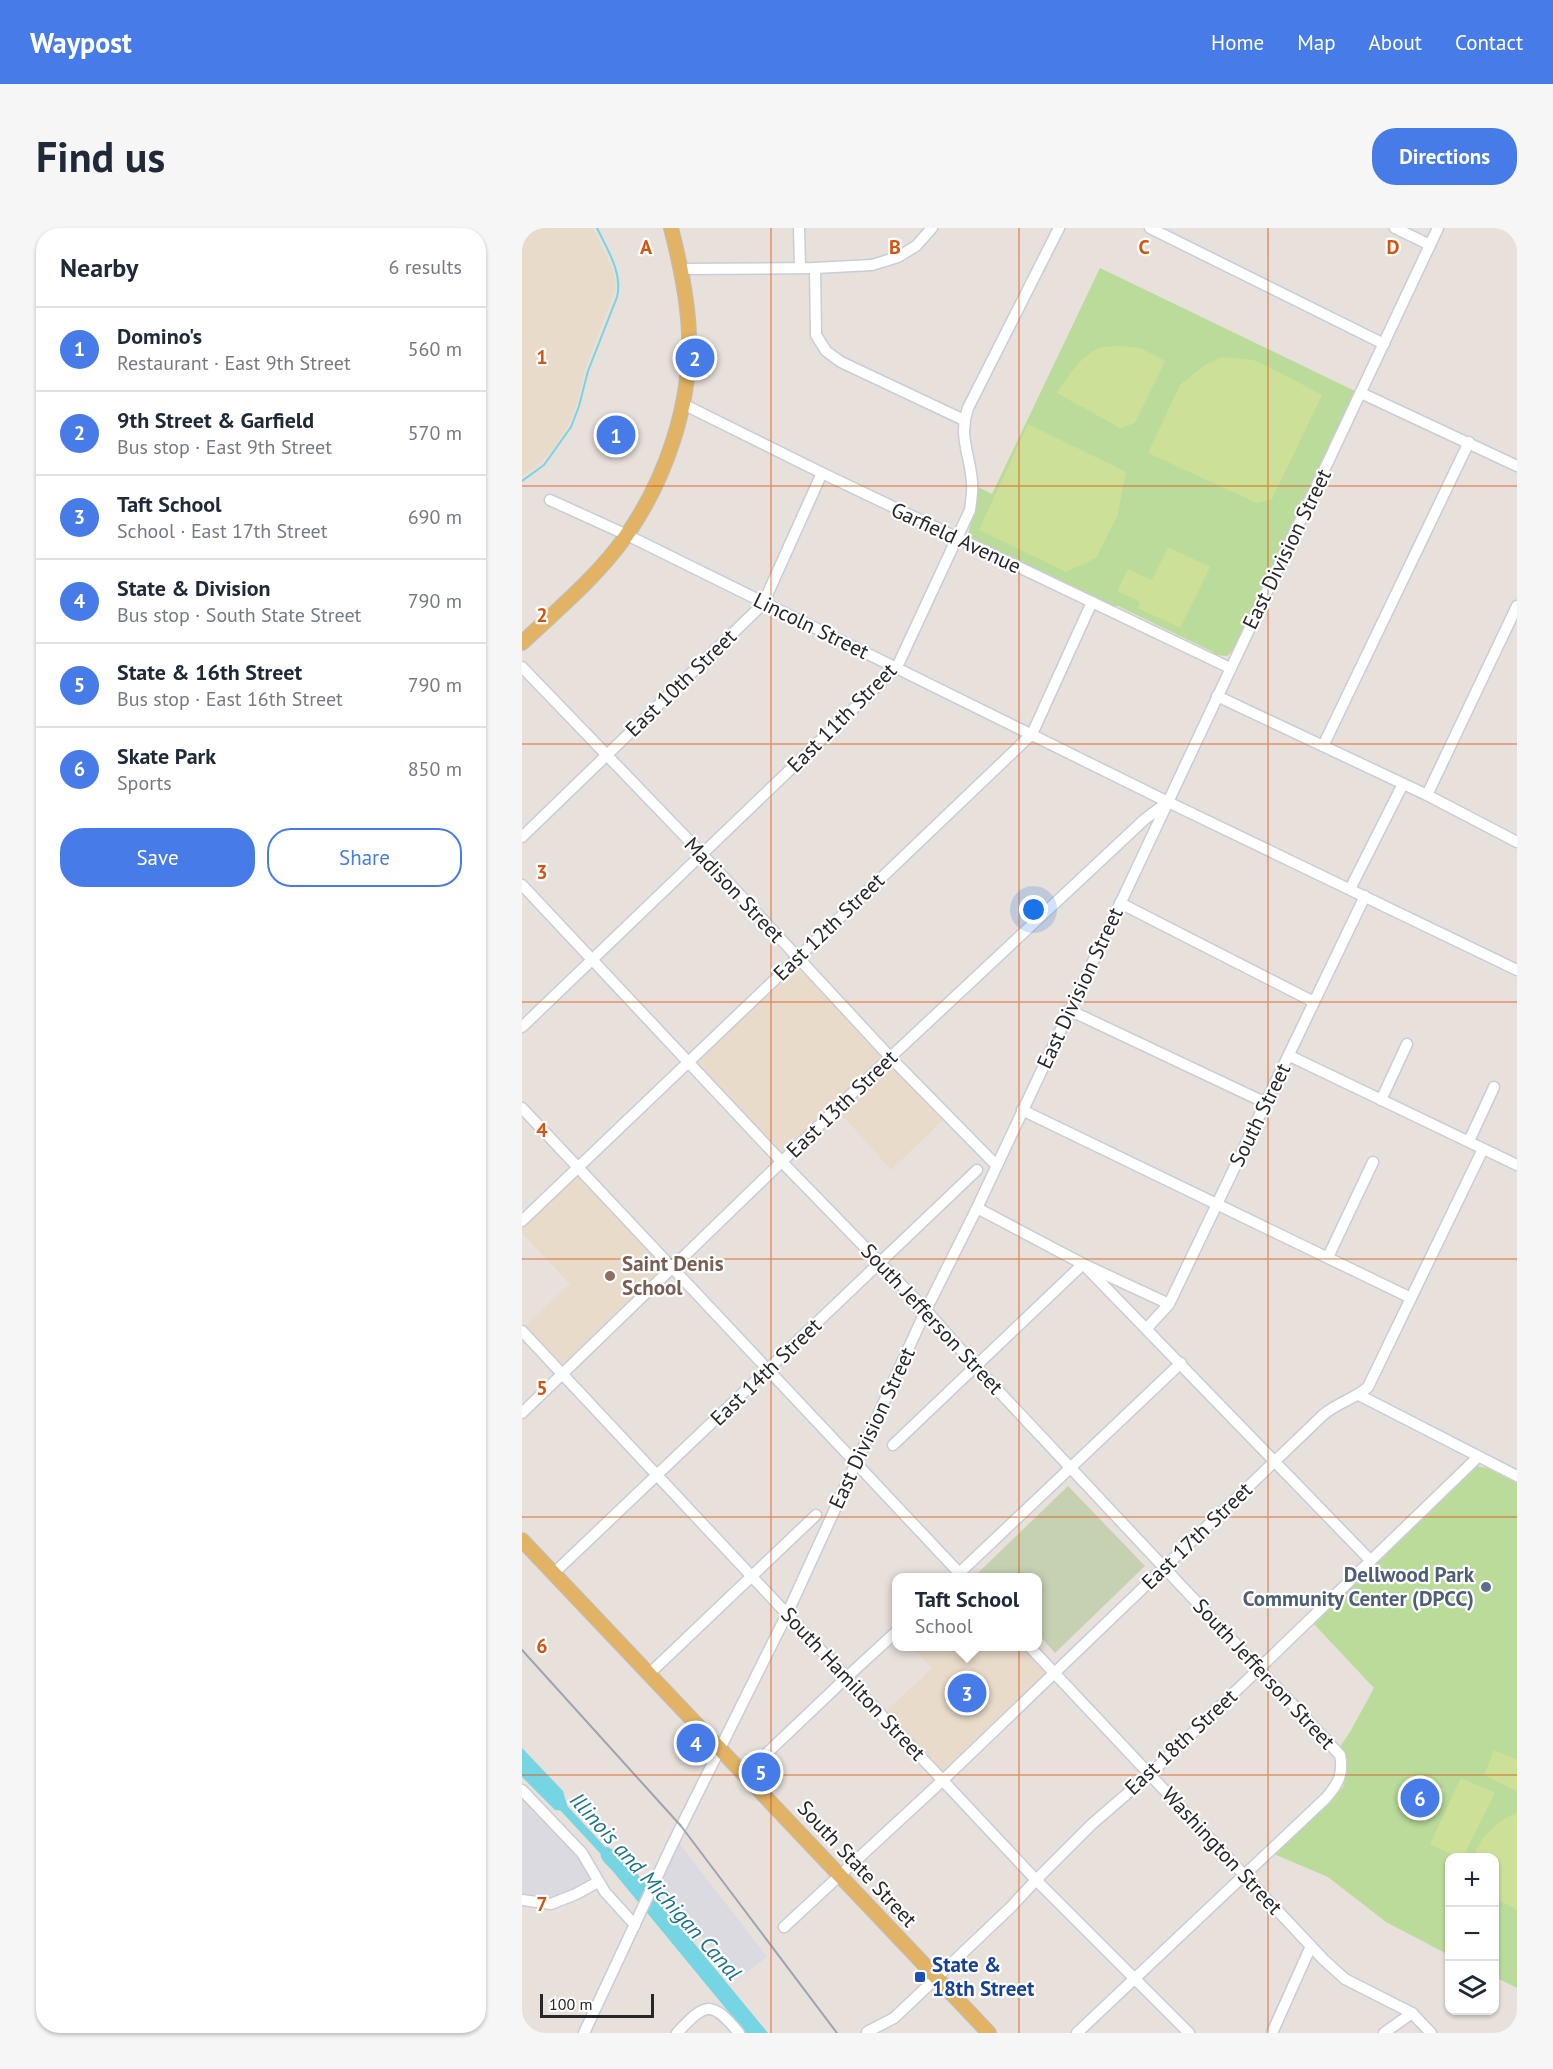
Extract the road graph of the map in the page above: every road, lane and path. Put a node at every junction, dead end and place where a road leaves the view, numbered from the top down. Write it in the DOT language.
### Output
graph roads {
  1 [pos="671,228"];
  2 [pos="799,228"];
  3 [pos="932,228"];
  4 [pos="1059,228"];
  5 [pos="1150,228"];
  6 [pos="1395,228"];
  7 [pos="1438,228"];
  8 [pos="1430,245"];
  9 [pos="800,267"];
  10 [pos="815,268"];
  11 [pos="682,269"];
  12 [pos="1384,344"];
  13 [pos="1361,393"];
  14 [pos="683,404"];
  15 [pos="964,420"];
  16 [pos="1469,442"];
  17 [pos="1517,466"];
  18 [pos="822,473"];
  19 [pos="550,500"];
  20 [pos="627,535"];
  21 [pos="957,538"];
  22 [pos="1092,602"];
  23 [pos="763,604"];
  24 [pos="1517,606"];
  25 [pos="522,643"];
  26 [pos="522,667"];
  27 [pos="897,668"];
  28 [pos="1230,668"];
  29 [pos="1217,696"];
  30 [pos="1032,734"];
  31 [pos="1323,746"];
  32 [pos="608,754"];
  33 [pos="1403,784"];
  34 [pos="1427,795"];
  35 [pos="1168,802"];
  36 [pos="522,837"];
  37 [pos="1517,842"];
  38 [pos="702,854"];
  39 [pos="522,885"];
  40 [pos="1350,889"];
  41 [pos="1365,896"];
  42 [pos="1120,903"];
  43 [pos="797,958"];
  44 [pos="592,960"];
  45 [pos="1517,970"];
  46 [pos="1314,1002"];
  47 [pos="1070,1010"];
  48 [pos="522,1026"];
  49 [pos="1407,1044"];
  50 [pos="1290,1056"];
  51 [pos="890,1057"];
  52 [pos="689,1063"];
  53 [pos="1494,1087"];
  54 [pos="1382,1100"];
  55 [pos="1266,1102"];
  56 [pos="522,1108"];
  57 [pos="1022,1110"];
  58 [pos="1468,1141"];
  59 [pos="1483,1149"];
  60 [pos="782,1162"];
  61 [pos="1373,1162"];
  62 [pos="996,1165"];
  63 [pos="1517,1165"];
  64 [pos="578,1167"];
  65 [pos="977,1170"];
  66 [pos="1217,1204"];
  67 [pos="977,1208"];
  68 [pos="522,1221"];
  69 [pos="1328,1257"];
  70 [pos="880,1263"];
  71 [pos="1083,1264"];
  72 [pos="672,1268"];
  73 [pos="1411,1298"];
  74 [pos="1169,1304"];
  75 [pos="926,1310"];
  76 [pos="1147,1328"];
  77 [pos="522,1332"];
  78 [pos="1181,1363"];
  79 [pos="976,1367"];
  80 [pos="769,1369"];
  81 [pos="563,1374"];
  82 [pos="1359,1395"];
  83 [pos="522,1413"];
  84 [pos="893,1445"];
  85 [pos="1478,1457"];
  86 [pos="855,1462"];
  87 [pos="1274,1462"];
  88 [pos="1071,1468"];
  89 [pos="658,1475"];
  90 [pos="1517,1476"];
  91 [pos="816,1515"];
  92 [pos="522,1540"];
  93 [pos="1371,1561"];
  94 [pos="1166,1568"];
  95 [pos="554,1573"];
  96 [pos="956,1573"];
  97 [pos="962,1573"];
  98 [pos="752,1575"];
  99 [pos="787,1614"];
  100 [pos="892,1636"];
  101 [pos="1033,1651"];
  102 [pos="1259,1670"];
  103 [pos="1054,1673"];
  104 [pos="650,1674"];
  105 [pos="847,1677"];
  106 [pos="722,1749"];
  107 [pos="745,1774"];
  108 [pos="1150,1774"];
  109 [pos="943,1780"];
  110 [pos="522,1790"];
  111 [pos="840,1876"];
  112 [pos="1244,1876"];
  113 [pos="1036,1880"];
  114 [pos="598,1882"];
  115 [pos="522,1900"];
  116 [pos="637,1921"];
  117 [pos="784,1927"];
  118 [pos="1311,1946"];
  119 [pos="936,1978"];
  120 [pos="1134,1979"];
  121 [pos="1412,2013"];
  122 [pos="588,2032"];
  123 [pos="867,2032"];
  124 [pos="677,2033"];
  125 [pos="739,2033"];
  126 [pos="989,2033"];
  127 [pos="1077,2033"];
  128 [pos="1189,2033"];
  129 [pos="1272,2033"];
  130 [pos="1384,2033"];
  131 [pos="1431,2033"];
  1 -- 11 [label="main road"];
  2 -- 9 [label="street"];
  3 -- 10 [label="street"];
  4 -- 15 [label="street, East 11th Street"];
  5 -- 12 [label="street"];
  6 -- 8 [label="street"];
  7 -- 8 [label="street, East Division Street"];
  8 -- 12 [label="street, East Division Street"];
  9 -- 10 [label="street"];
  9 -- 11 [label="street"];
  10 -- 15 [label="street"];
  11 -- 14 [label="main road"];
  12 -- 13 [label="street, East Division Street"];
  13 -- 16 [label="street"];
  13 -- 28 [label="street, East Division Street"];
  14 -- 18 [label="street, Garfield Avenue"];
  14 -- 20 [label="main road"];
  15 -- 21 [label="street, East 11th Street"];
  16 -- 17 [label="street"];
  16 -- 31 [label="street"];
  18 -- 21 [label="street, Garfield Avenue"];
  18 -- 23 [label="street, East 10th Street"];
  19 -- 20 [label="street, Lincoln Street"];
  20 -- 23 [label="street, Lincoln Street"];
  20 -- 25 [label="main road"];
  21 -- 22 [label="street, Garfield Avenue"];
  21 -- 27 [label="street, East 11th Street"];
  22 -- 28 [label="street, Garfield Avenue"];
  22 -- 30 [label="street, East 12th Street"];
  23 -- 27 [label="street, Lincoln Street"];
  23 -- 32 [label="street, East 10th Street"];
  24 -- 34 [label="street"];
  26 -- 32 [label="street, Madison Street"];
  27 -- 30 [label="street, Lincoln Street"];
  27 -- 38 [label="street, East 11th Street"];
  28 -- 29 [label="street, East Division Street"];
  29 -- 31 [label="street"];
  29 -- 35 [label="street, East Division Street"];
  30 -- 35 [label="street, Lincoln Street"];
  30 -- 43 [label="street, East 12th Street"];
  31 -- 33 [label="street"];
  32 -- 36 [label="street, East 10th Street"];
  32 -- 38 [label="street, Madison Street"];
  33 -- 34 [label="street"];
  33 -- 40 [label="street"];
  34 -- 37 [label="street"];
  35 -- 40 [label="street, Lincoln Street"];
  35 -- 42 [label="street, East Division Street"];
  35 -- 51 [label="street, East 13th Street"];
  38 -- 43 [label="street, Madison Street"];
  38 -- 44 [label="street, East 11th Street"];
  39 -- 44 [label="street, South Jefferson Street"];
  40 -- 41 [label="street, Lincoln Street"];
  41 -- 45 [label="street, Lincoln Street"];
  41 -- 46 [label="street, South Street"];
  42 -- 46 [label="street"];
  42 -- 47 [label="street, East Division Street"];
  43 -- 51 [label="street, Madison Street"];
  43 -- 52 [label="street, East 12th Street"];
  44 -- 48 [label="street, East 11th Street"];
  44 -- 52 [label="street, South Jefferson Street"];
  46 -- 50 [label="street, South Street"];
  47 -- 55 [label="street"];
  47 -- 57 [label="street, East Division Street"];
  49 -- 54 [label="street"];
  50 -- 54 [label="street"];
  50 -- 55 [label="street, South Street"];
  51 -- 60 [label="street, East 13th Street"];
  51 -- 62 [label="street, Madison Street"];
  52 -- 60 [label="street, South Jefferson Street"];
  52 -- 64 [label="street, East 12th Street"];
  53 -- 58 [label="street"];
  54 -- 58 [label="street"];
  55 -- 66 [label="street, South Street"];
  56 -- 64 [label="street"];
  57 -- 62 [label="street, East Division Street"];
  57 -- 66 [label="street"];
  58 -- 59 [label="street"];
  59 -- 63 [label="street"];
  59 -- 73 [label="street"];
  60 -- 70 [label="street, South Jefferson Street"];
  60 -- 72 [label="street, East 13th Street"];
  61 -- 69 [label="street"];
  62 -- 67 [label="street, East Division Street"];
  64 -- 68 [label="street, East 12th Street"];
  64 -- 72 [label="street"];
  65 -- 70 [label="street, East 14th Street"];
  66 -- 69 [label="street"];
  66 -- 74 [label="street, South Street"];
  67 -- 71 [label="street"];
  67 -- 75 [label="street, East Division Street"];
  69 -- 73 [label="street"];
  70 -- 75 [label="street, South Jefferson Street"];
  70 -- 80 [label="street, East 14th Street"];
  71 -- 74 [label="street"];
  71 -- 76 [label="street"];
  71 -- 79 [label="street"];
  72 -- 80 [label="street"];
  72 -- 81 [label="street, East 13th Street"];
  73 -- 82 [label="street"];
  74 -- 76 [label="street, South Street"];
  75 -- 79 [label="street, South Jefferson Street"];
  75 -- 86 [label="street, East Division Street"];
  76 -- 78 [label="street"];
  77 -- 81 [label="street, South Hamilton Street"];
  78 -- 87 [label="street"];
  78 -- 88 [label="street"];
  79 -- 84 [label="street"];
  79 -- 88 [label="street, South Jefferson Street"];
  80 -- 86 [label="street"];
  80 -- 89 [label="street, East 14th Street"];
  81 -- 83 [label="street, East 13th Street"];
  81 -- 89 [label="street, South Hamilton Street"];
  82 -- 85 [label="street"];
  82 -- 87 [label="street, East 17th Street"];
  85 -- 90 [label="street"];
  85 -- 93 [label="street, East 18th Street"];
  86 -- 96 [label="street"];
  86 -- 99 [label="street, East Division Street"];
  87 -- 93 [label="street"];
  87 -- 94 [label="street, East 17th Street"];
  88 -- 94 [label="street, South Jefferson Street"];
  88 -- 97 [label="street"];
  89 -- 95 [label="street, East 14th Street"];
  89 -- 98 [label="street, South Hamilton Street"];
  91 -- 98 [label="street"];
  92 -- 95 [label="main road, South State Street"];
  93 -- 102 [label="street, East 18th Street"];
  94 -- 102 [label="street, South Jefferson Street"];
  94 -- 103 [label="street, East 17th Street"];
  95 -- 104 [label="main road, South State Street"];
  98 -- 99 [label="street, South Hamilton Street"];
  98 -- 104 [label="street"];
  99 -- 105 [label="street, South Hamilton Street"];
  99 -- 106 [label="street, East Division Street"];
  100 -- 105 [label="street"];
  101 -- 103 [label="street, Washington Street"];
  102 -- 108 [label="street, East 18th Street"];
  102 -- 112 [label="street, South Jefferson Street"];
  103 -- 108 [label="street, Washington Street"];
  103 -- 109 [label="street, East 17th Street"];
  104 -- 106 [label="main road, South State Street"];
  105 -- 107 [label="street"];
  105 -- 109 [label="street, South Hamilton Street"];
  106 -- 107 [label="main road, South State Street"];
  106 -- 116 [label="street, East Division Street"];
  107 -- 111 [label="main road, South State Street"];
  108 -- 112 [label="street, Washington Street"];
  108 -- 113 [label="street, East 18th Street"];
  109 -- 111 [label="street, East 17th Street"];
  109 -- 113 [label="street, South Hamilton Street"];
  110 -- 114 [label="street"];
  111 -- 117 [label="street, East 17th Street"];
  111 -- 119 [label="main road, South State Street"];
  112 -- 118 [label="street, Washington Street"];
  112 -- 120 [label="street"];
  113 -- 119 [label="street, East 18th Street"];
  113 -- 120 [label="street, South Hamilton Street"];
  114 -- 115 [label="street"];
  114 -- 116 [label="street"];
  116 -- 122 [label="street, East Division Street"];
  118 -- 121 [label="street, Washington Street"];
  118 -- 129 [label="street"];
  119 -- 123 [label="street, East 18th Street"];
  119 -- 126 [label="main road, South State Street"];
  120 -- 127 [label="street"];
  120 -- 128 [label="street, South Hamilton Street"];
  121 -- 130 [label="street"];
  121 -- 131 [label="street, Washington Street"];
  124 -- 125 [label="street"];
}
